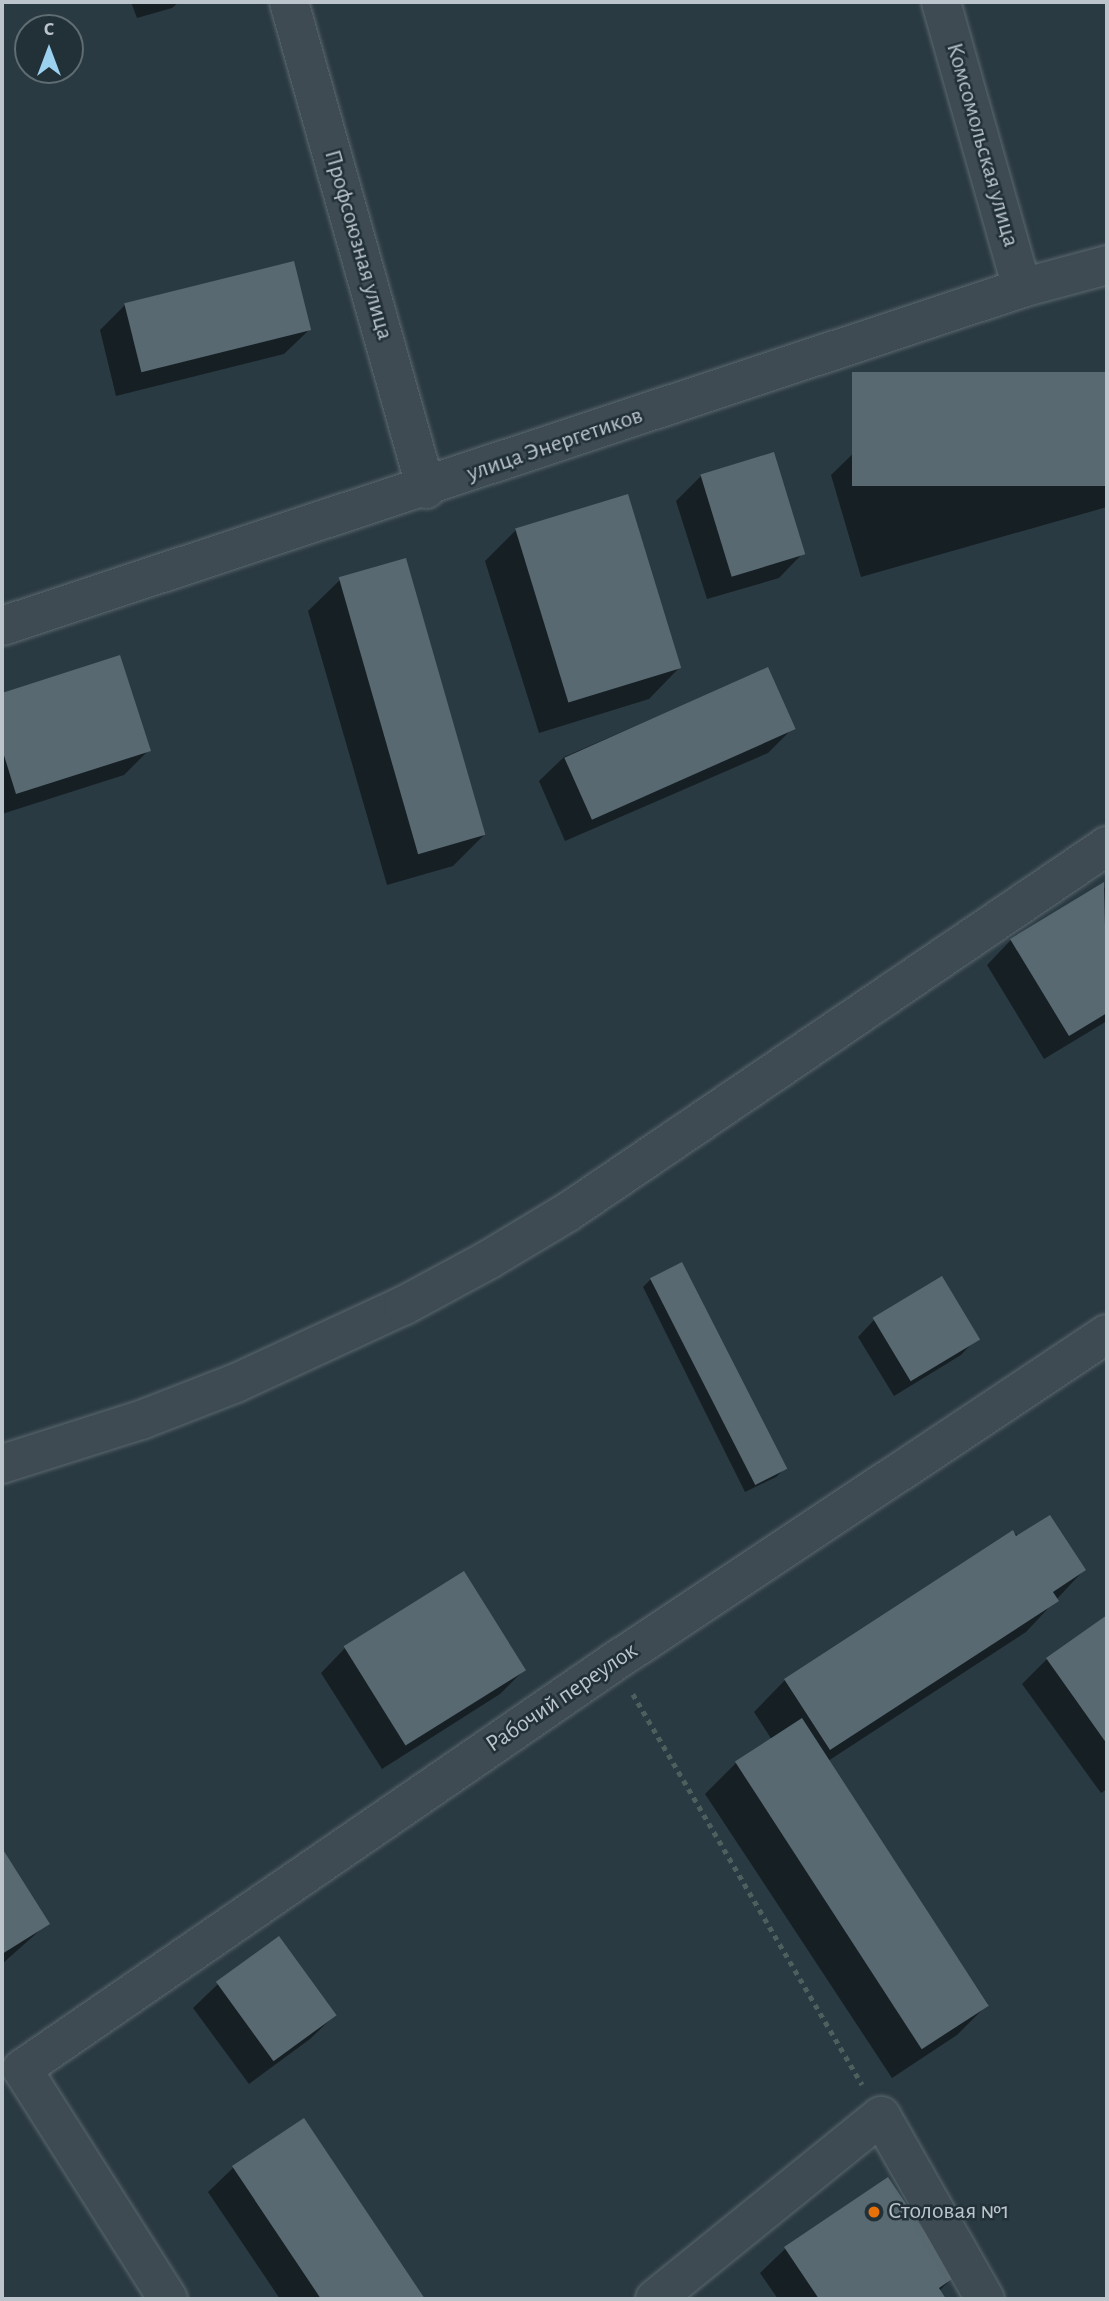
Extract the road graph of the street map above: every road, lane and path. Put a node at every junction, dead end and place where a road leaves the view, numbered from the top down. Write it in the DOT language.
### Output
graph roads {
  1 [pos="289,2"];
  2 [pos="941,2"];
  3 [pos="1107,265"];
  4 [pos="1022,288"];
  5 [pos="426,489"];
  6 [pos="2,626"];
  7 [pos="1107,846"];
  8 [pos="1107,1334"];
  9 [pos="2,1464"];
  10 [pos="614,1662"];
  11 [pos="881,2116"];
  12 [pos="168,2299"];
  13 [pos="655,2299"];
  14 [pos="985,2299"];
  1 -- 5 [label="street, Профсоюзная улица"];
  2 -- 4 [label="street, Комсомольская улица"];
  3 -- 4 [label="street, улица Энергетиков"];
  4 -- 5 [label="street, улица Энергетиков"];
  5 -- 6 [label="street, улица Энергетиков"];
  7 -- 9 [label="street"];
  8 -- 10 [label="street, Рабочий переулок"];
  10 -- 11 [label="path"];
  10 -- 12 [label="street, Рабочий переулок"];
  11 -- 13 [label="street"];
  11 -- 14 [label="street"];
}
